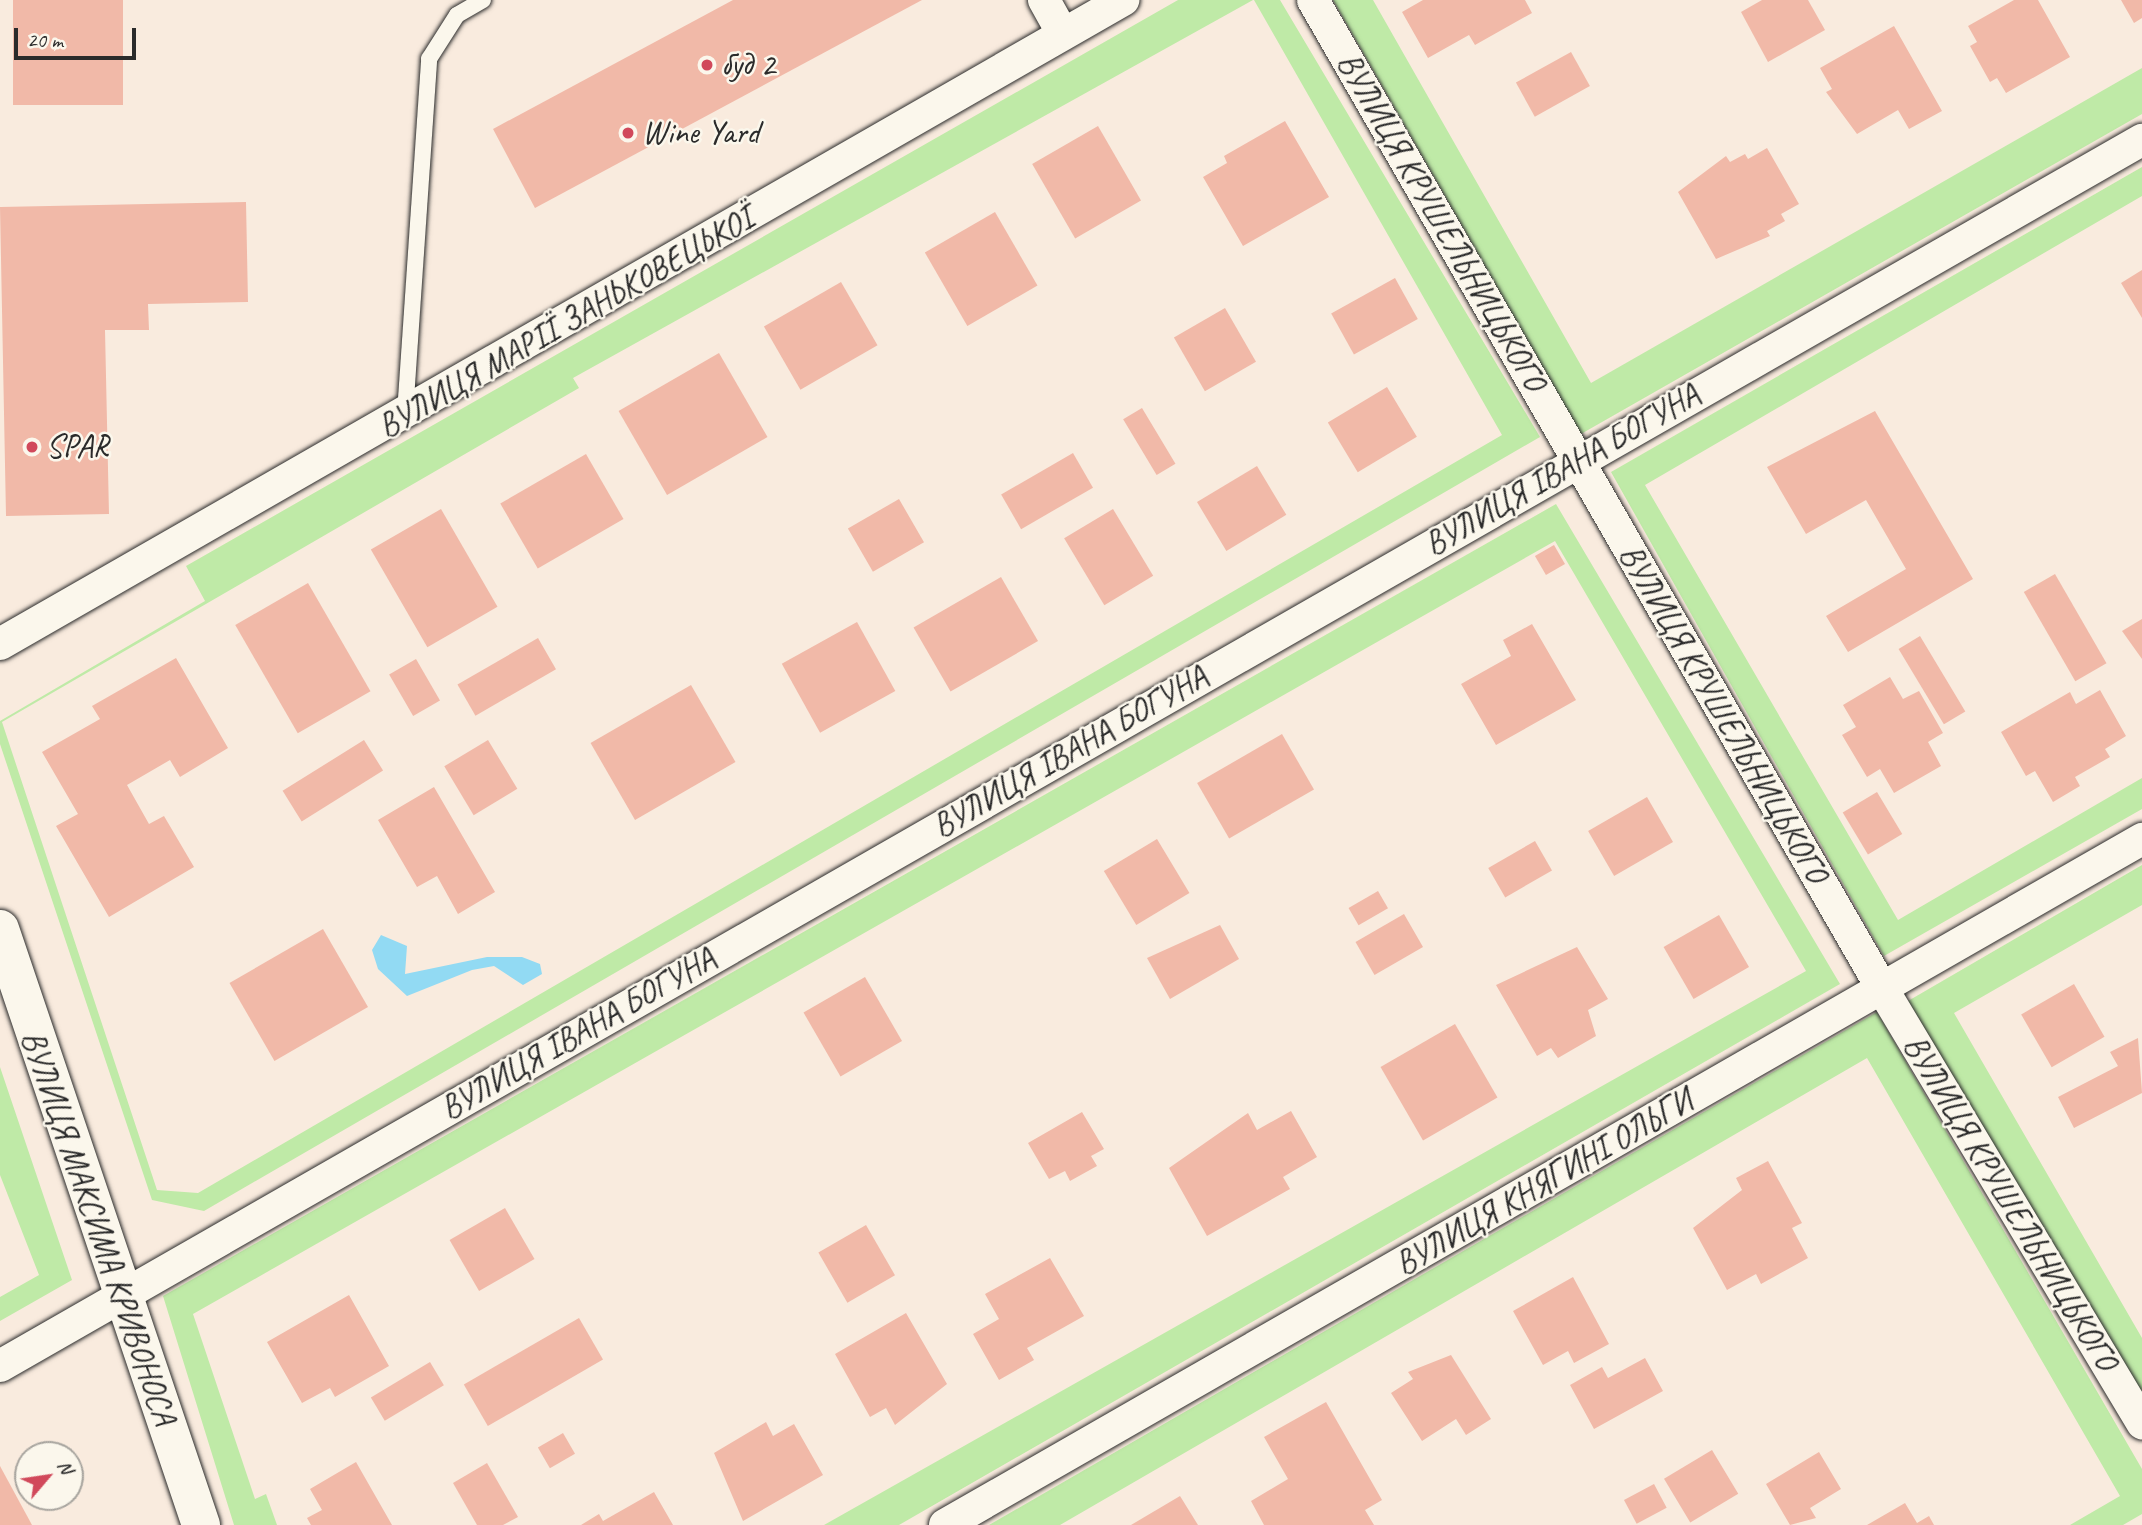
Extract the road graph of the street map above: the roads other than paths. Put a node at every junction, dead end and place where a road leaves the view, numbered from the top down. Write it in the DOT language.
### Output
graph roads {
  1 [pos="484,0"];
  2 [pos="1044,0"];
  3 [pos="1123,0"];
  4 [pos="1313,0"];
  5 [pos="1063,34"];
  6 [pos="2142,140"];
  7 [pos="405,416"];
  8 [pos="1578,461"];
  9 [pos="2,641"];
  10 [pos="2142,839"];
  11 [pos="0,929"];
  12 [pos="1882,990"];
  13 [pos="121,1296"];
  14 [pos="0,1366"];
  15 [pos="2142,1423"];
  16 [pos="201,1525"];
  17 [pos="945,1525"];
  1 -- 7 [label="lane"];
  2 -- 5 [label="street"];
  3 -- 5 [label="street, ВУЛИЦЯ МАРІЇ ЗАНЬКОВЕЦЬКОЇ"];
  4 -- 8 [label="street, ВУЛИЦЯ КРУШЕЛЬНИЦЬКОГО"];
  5 -- 7 [label="street, ВУЛИЦЯ МАРІЇ ЗАНЬКОВЕЦЬКОЇ"];
  6 -- 8 [label="street, ВУЛИЦЯ ІВАНА БОГУНА"];
  7 -- 9 [label="street, ВУЛИЦЯ МАРІЇ ЗАНЬКОВЕЦЬКОЇ"];
  8 -- 12 [label="street, ВУЛИЦЯ КРУШЕЛЬНИЦЬКОГО"];
  8 -- 13 [label="street, ВУЛИЦЯ ІВАНА БОГУНА"];
  10 -- 12 [label="street, ВУЛИЦЯ КНЯГИНІ ОЛЬГИ"];
  11 -- 13 [label="street, ВУЛИЦЯ МАКСИМА КРИВОНОСА"];
  12 -- 15 [label="street, ВУЛИЦЯ КРУШЕЛЬНИЦЬКОГО"];
  12 -- 17 [label="street, ВУЛИЦЯ КНЯГИНІ ОЛЬГИ"];
  13 -- 14 [label="street, ВУЛИЦЯ ІВАНА БОГУНА"];
  13 -- 16 [label="street, ВУЛИЦЯ МАКСИМА КРИВОНОСА"];
}
